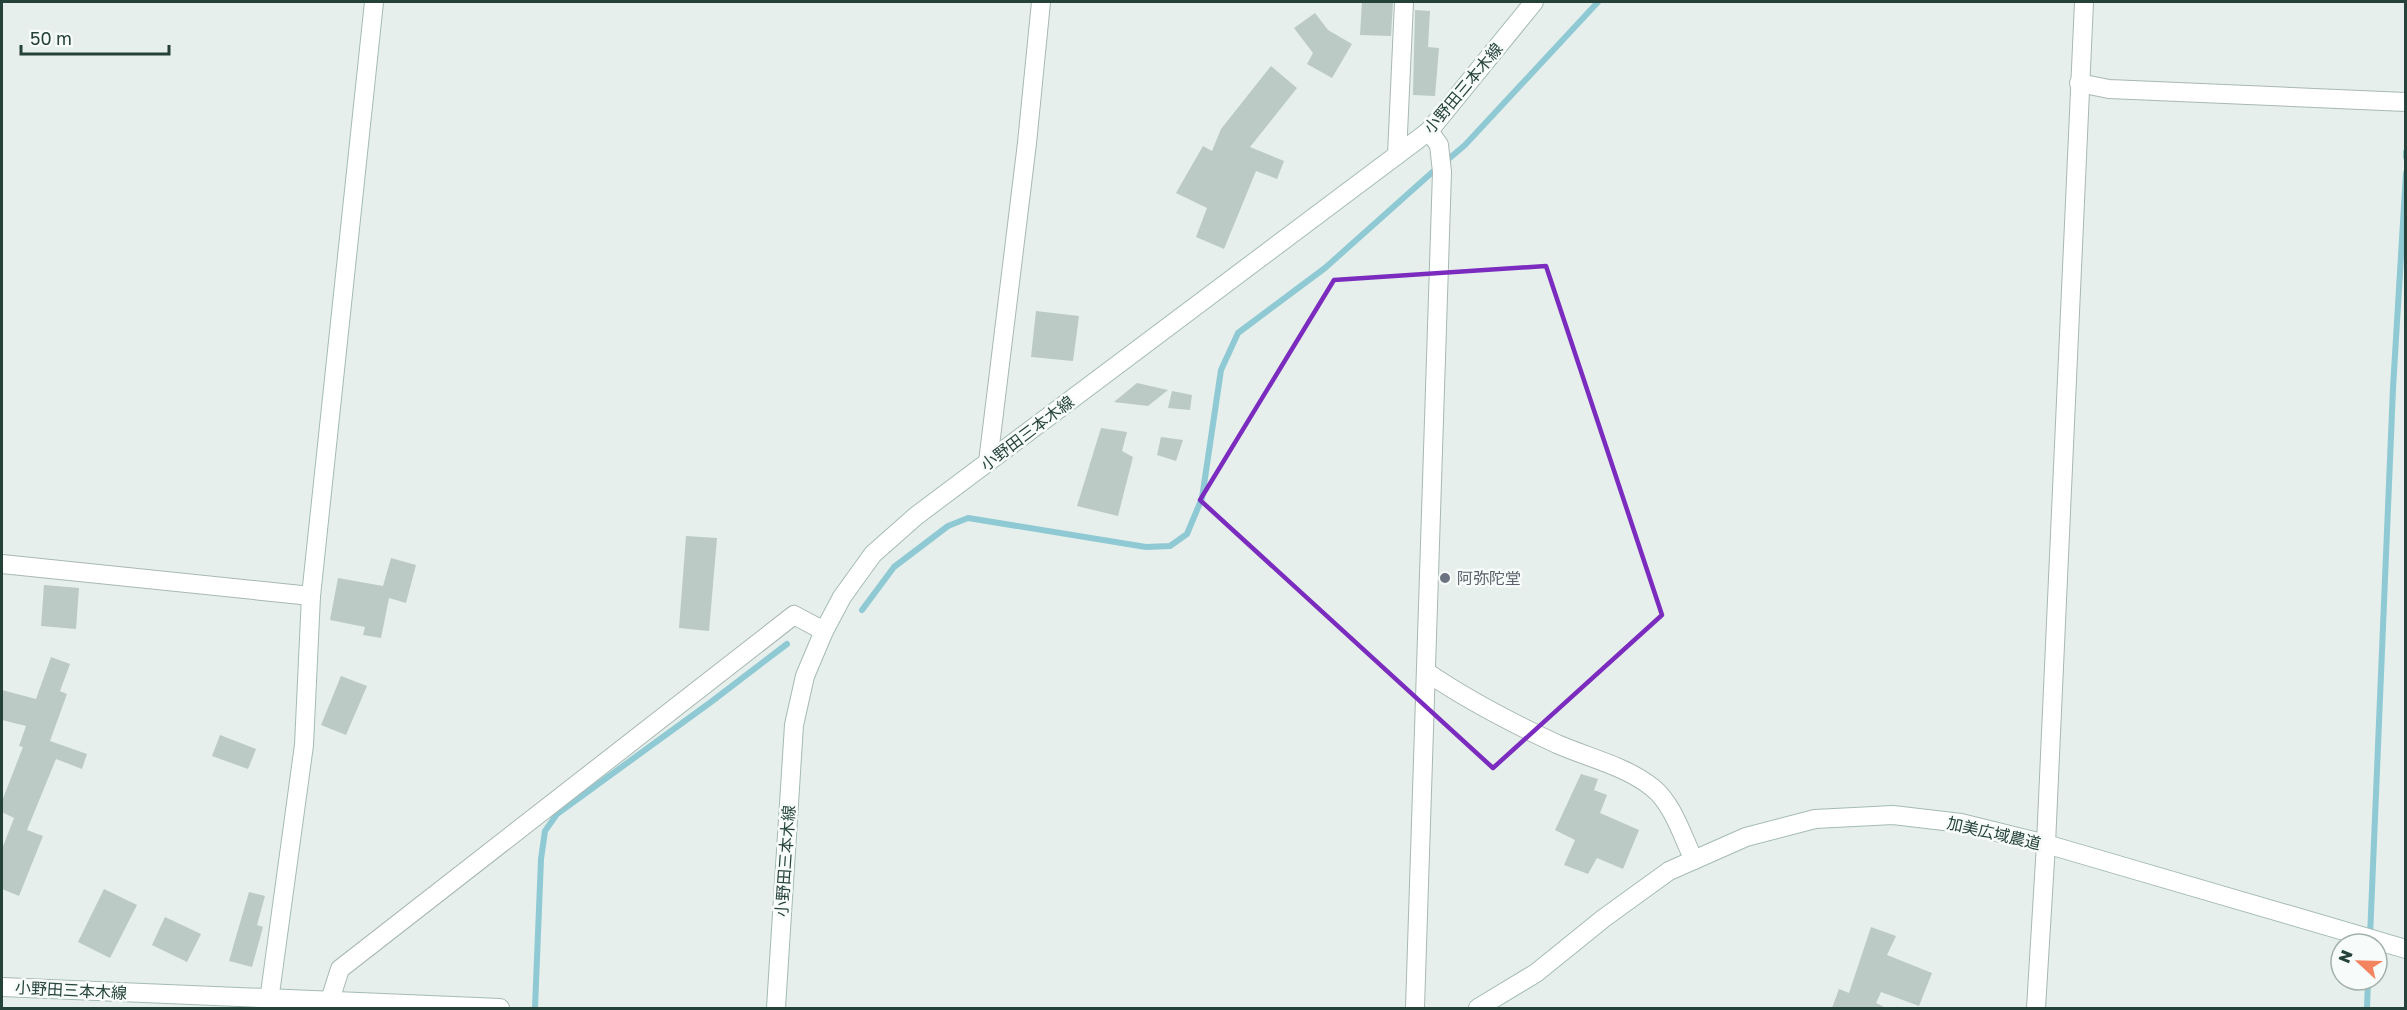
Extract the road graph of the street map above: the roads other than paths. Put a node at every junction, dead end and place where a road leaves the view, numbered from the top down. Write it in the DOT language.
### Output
graph roads {
  1 [pos="374,2"];
  2 [pos="1041,2"];
  3 [pos="1404,2"];
  4 [pos="1534,2"];
  5 [pos="2084,2"];
  6 [pos="2079,83"];
  7 [pos="2406,102"];
  8 [pos="1430,131"];
  9 [pos="1397,155"];
  10 [pos="988,462"];
  11 [pos="2,564"];
  12 [pos="311,596"];
  13 [pos="824,631"];
  14 [pos="1428,673"];
  15 [pos="2046,844"];
  16 [pos="1694,860"];
  17 [pos="2406,949"];
  18 [pos="2,987"];
  19 [pos="330,1000"];
  20 [pos="269,1004"];
  21 [pos="500,1008"];
  22 [pos="776,1008"];
  23 [pos="1414,1008"];
  24 [pos="1478,1008"];
  25 [pos="2036,1008"];
  1 -- 12 [label="street"];
  2 -- 10 [label="street"];
  3 -- 9 [label="street"];
  4 -- 8 [label="street, 小野田三本木線"];
  5 -- 6 [label="street"];
  6 -- 7 [label="street"];
  6 -- 15 [label="street"];
  8 -- 9 [label="street, 小野田三本木線"];
  8 -- 14 [label="street"];
  9 -- 10 [label="street, 小野田三本木線"];
  10 -- 13 [label="street, 小野田三本木線"];
  11 -- 12 [label="street"];
  12 -- 20 [label="street"];
  13 -- 19 [label="street"];
  13 -- 22 [label="street, 小野田三本木線"];
  14 -- 16 [label="street"];
  14 -- 23 [label="street"];
  15 -- 16 [label="street, 加美広域農道"];
  15 -- 17 [label="street, 加美広域農道"];
  15 -- 25 [label="street"];
  16 -- 24 [label="street, 加美広域農道"];
  18 -- 20 [label="street, 小野田三本木線"];
  19 -- 20 [label="street, 小野田三本木線"];
  19 -- 21 [label="street, 小野田三本木線"];
}
